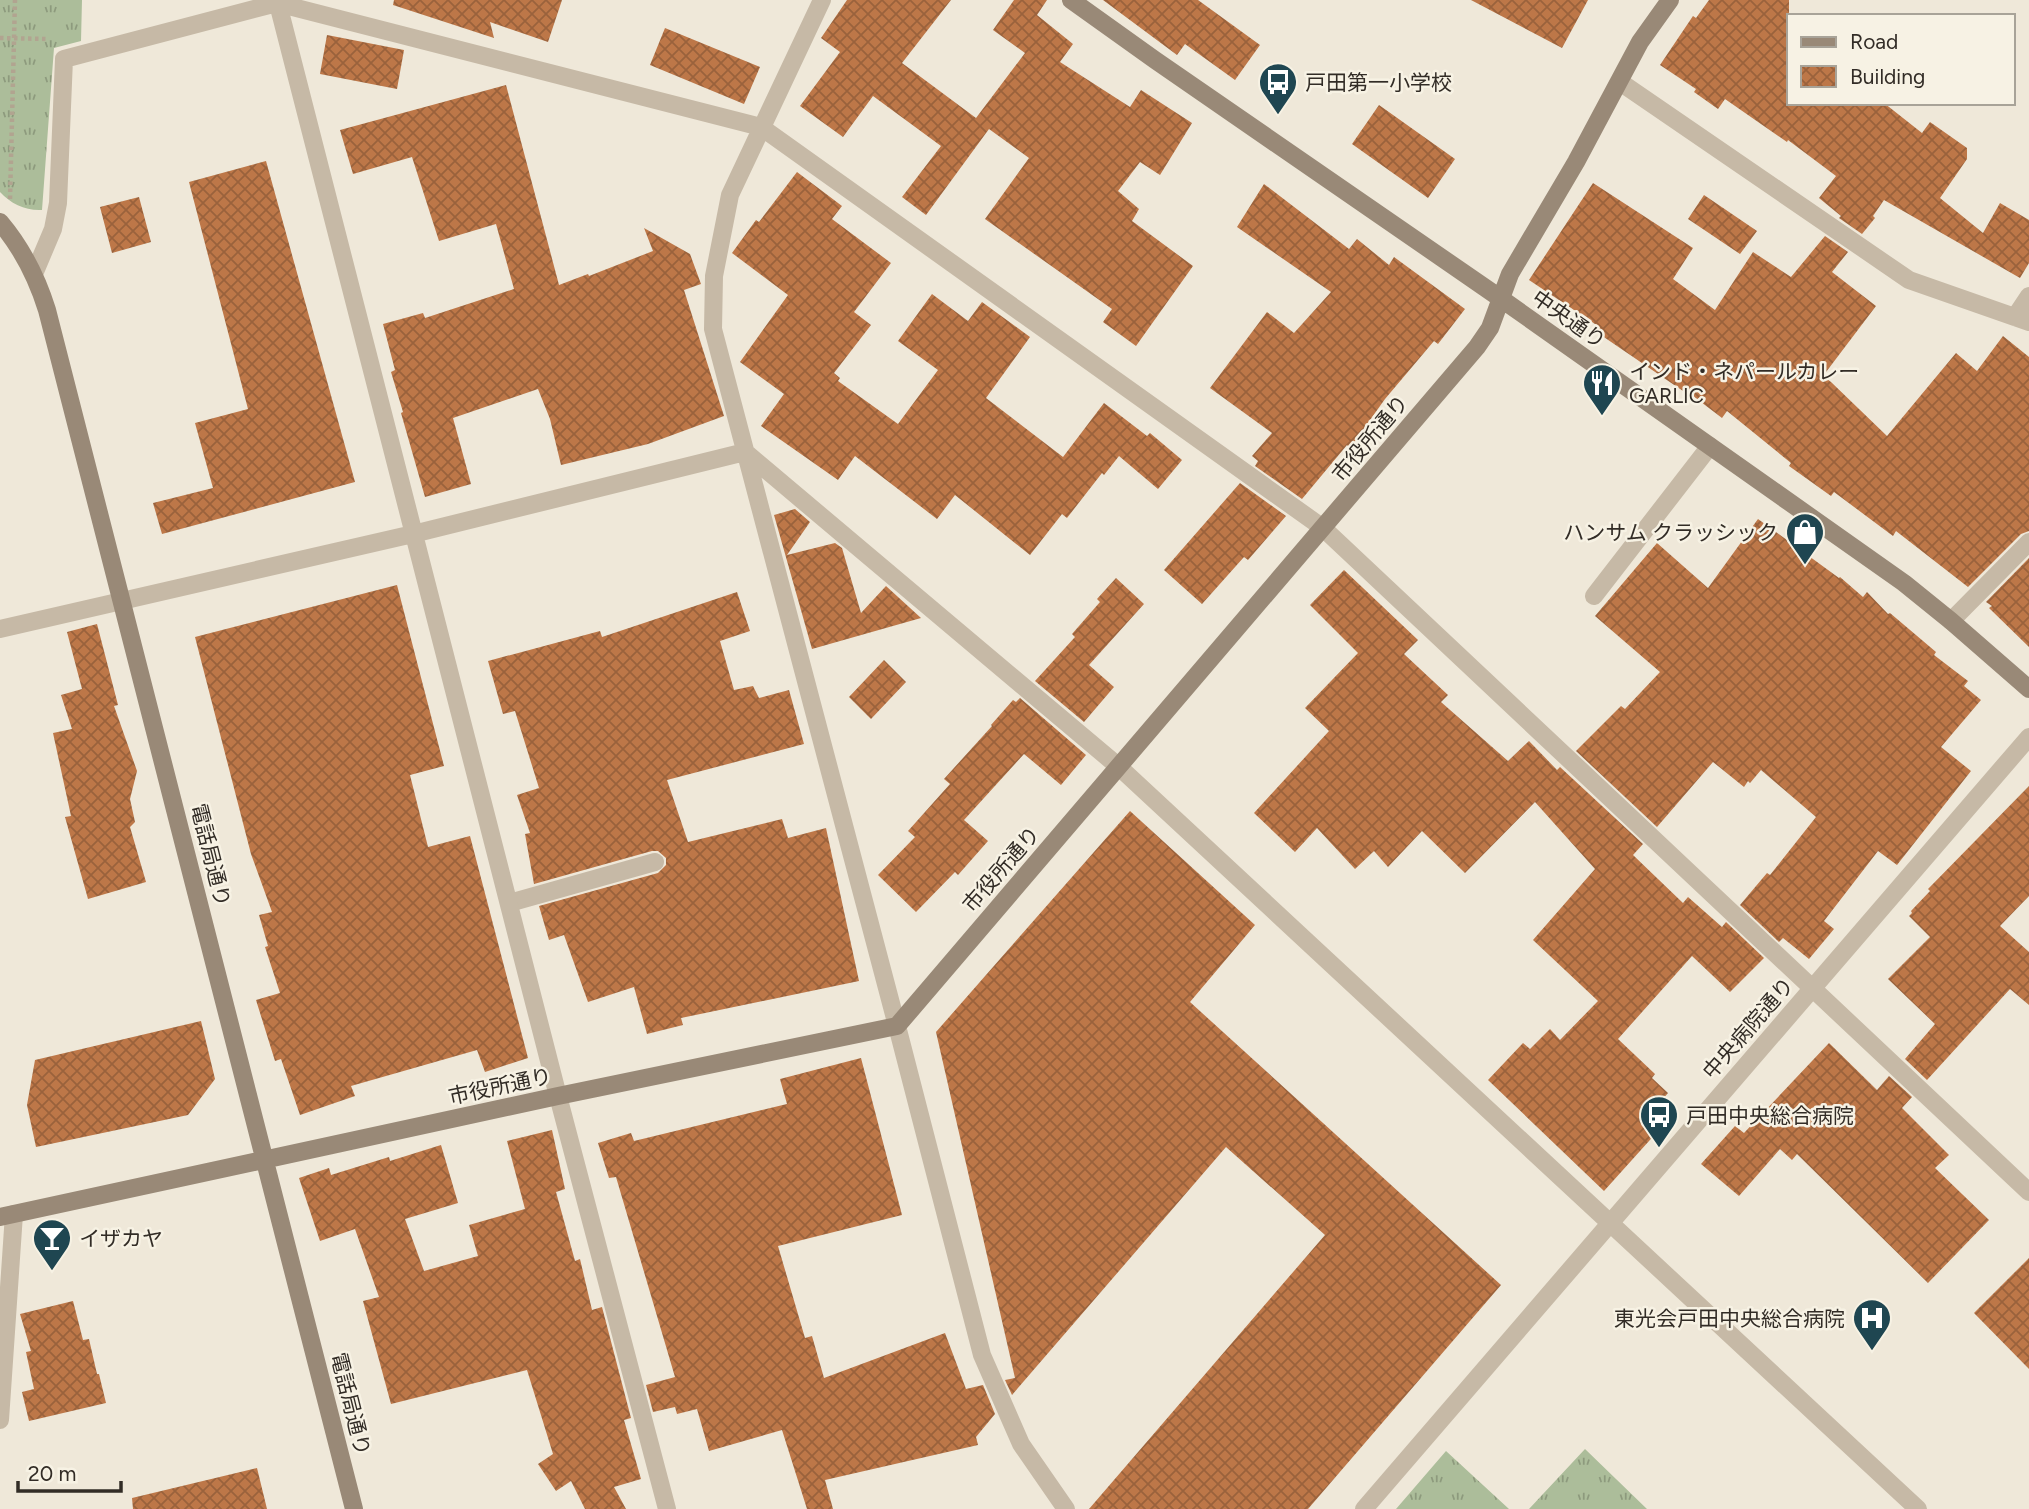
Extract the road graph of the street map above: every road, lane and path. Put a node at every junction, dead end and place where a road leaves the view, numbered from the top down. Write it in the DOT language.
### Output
graph roads {
  1 [pos="15,0"];
  2 [pos="822,0"];
  3 [pos="1071,0"];
  4 [pos="1670,0"];
  5 [pos="277,1"];
  6 [pos="0,38"];
  7 [pos="14,39"];
  8 [pos="59,39"];
  9 [pos="1620,82"];
  10 [pos="761,127"];
  11 [pos="5,228"];
  12 [pos="34,274"];
  13 [pos="2029,296"];
  14 [pos="1500,298"];
  15 [pos="2022,319"];
  16 [pos="1710,446"];
  17 [pos="745,453"];
  18 [pos="1323,528"];
  19 [pos="413,534"];
  20 [pos="2029,542"];
  21 [pos="1594,596"];
  22 [pos="122,600"];
  23 [pos="1951,621"];
  24 [pos="0,629"];
  25 [pos="2029,689"];
  26 [pos="2029,737"];
  27 [pos="1119,767"];
  28 [pos="655,862"];
  29 [pos="509,903"];
  30 [pos="1812,988"];
  31 [pos="897,1026"];
  32 [pos="558,1096"];
  33 [pos="265,1160"];
  34 [pos="2029,1192"];
  35 [pos="7,1215"];
  36 [pos="1609,1224"];
  37 [pos="0,1420"];
  38 [pos="354,1509"];
  39 [pos="667,1509"];
  40 [pos="1066,1509"];
  41 [pos="1364,1509"];
  42 [pos="1918,1509"];
  1 -- 7 [label="path"];
  2 -- 10 [label="street"];
  3 -- 14 [label="street, 中央通り"];
  4 -- 9 [label="street, 市役所通り"];
  5 -- 10 [label="street"];
  5 -- 12 [label="street"];
  5 -- 19 [label="street"];
  6 -- 7 [label="path"];
  7 -- 8 [label="path"];
  7 -- 11 [label="path"];
  9 -- 14 [label="street, 市役所通り"];
  9 -- 15 [label="street"];
  10 -- 17 [label="street"];
  10 -- 18 [label="street"];
  11 -- 12 [label="street, 電話局通り"];
  12 -- 22 [label="street, 電話局通り"];
  13 -- 15 [label="street"];
  14 -- 16 [label="street, 中央通り"];
  14 -- 18 [label="street, 市役所通り"];
  16 -- 21 [label="street"];
  16 -- 23 [label="street, 中央通り"];
  17 -- 19 [label="street"];
  17 -- 27 [label="street"];
  17 -- 31 [label="street"];
  18 -- 27 [label="street, 市役所通り"];
  18 -- 30 [label="street"];
  19 -- 22 [label="street"];
  19 -- 29 [label="street"];
  20 -- 23 [label="street"];
  22 -- 24 [label="street"];
  22 -- 33 [label="street, 電話局通り"];
  23 -- 25 [label="street, 中央通り"];
  26 -- 30 [label="street, 中央病院通り"];
  27 -- 31 [label="street, 市役所通り"];
  27 -- 36 [label="street"];
  28 -- 29 [label="street"];
  29 -- 32 [label="street"];
  30 -- 34 [label="street"];
  30 -- 36 [label="street, 中央病院通り"];
  31 -- 32 [label="street, 市役所通り"];
  31 -- 40 [label="street"];
  32 -- 33 [label="street, 市役所通り"];
  32 -- 39 [label="street"];
  33 -- 35 [label="street, 市役所通り"];
  33 -- 38 [label="street, 電話局通り"];
  35 -- 37 [label="street"];
  36 -- 41 [label="street, 中央病院通り"];
  36 -- 42 [label="street"];
}
